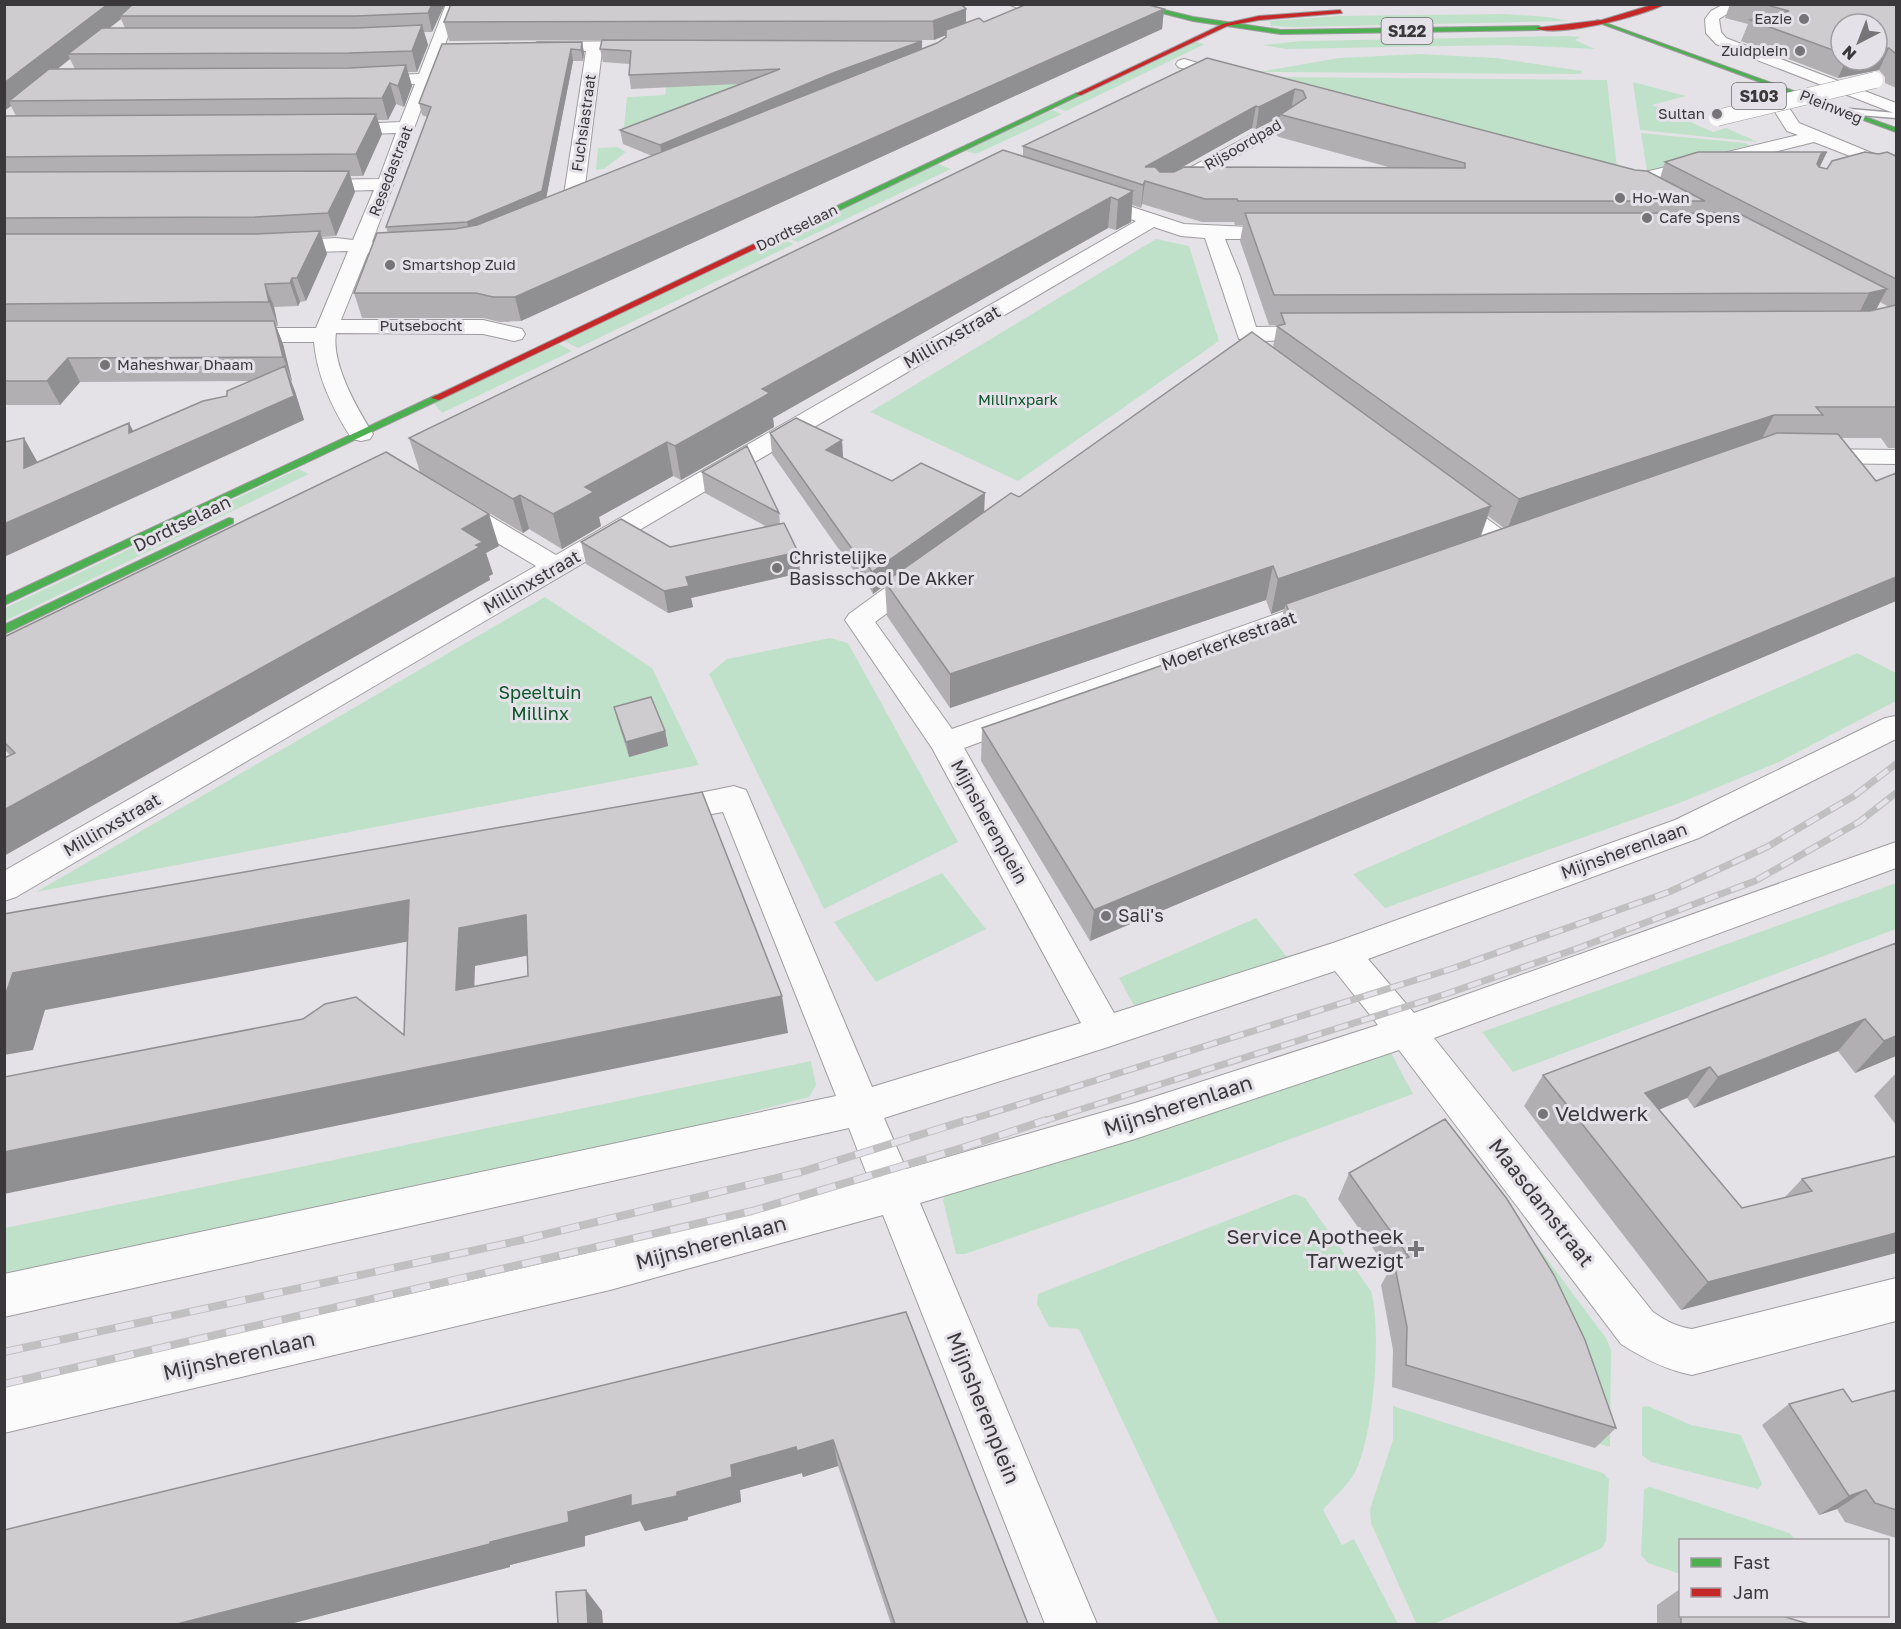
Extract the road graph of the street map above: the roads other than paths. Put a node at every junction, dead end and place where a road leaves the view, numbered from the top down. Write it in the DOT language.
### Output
graph roads {
  1 [pos="453,4"];
  2 [pos="1130,4"];
  3 [pos="1662,4"];
  4 [pos="1736,4"];
  5 [pos="1036,8"];
  6 [pos="1013,11"];
  7 [pos="1555,12"];
  8 [pos="1639,14"];
  9 [pos="1594,18"];
  10 [pos="1193,19"];
  11 [pos="1259,24"];
  12 [pos="1225,25"];
  13 [pos="1533,30"];
  14 [pos="1281,32"];
  15 [pos="1206,34"];
  16 [pos="433,42"];
  17 [pos="1622,42"];
  18 [pos="595,46"];
  19 [pos="661,46"];
  20 [pos="459,47"];
  21 [pos="526,47"];
  22 [pos="1204,55"];
  23 [pos="1178,66"];
  24 [pos="424,78"];
  25 [pos="1875,80"];
  26 [pos="1723,81"];
  27 [pos="343,82"];
  28 [pos="1249,82"];
  29 [pos="1756,95"];
  30 [pos="1827,103"];
  31 [pos="1778,104"];
  32 [pos="1896,109"];
  33 [pos="1850,112"];
  34 [pos="1800,113"];
  35 [pos="1896,116"];
  36 [pos="1291,118"];
  37 [pos="1717,118"];
  38 [pos="407,128"];
  39 [pos="314,130"];
  40 [pos="1896,130"];
  41 [pos="1816,136"];
  42 [pos="1889,166"];
  43 [pos="1859,168"];
  44 [pos="386,184"];
  45 [pos="288,186"];
  46 [pos="1164,189"];
  47 [pos="595,193"];
  48 [pos="1656,194"];
  49 [pos="573,201"];
  50 [pos="554,210"];
  51 [pos="1213,233"];
  52 [pos="1302,233"];
  53 [pos="440,246"];
  54 [pos="361,247"];
  55 [pos="264,248"];
  56 [pos="326,331"];
  57 [pos="1341,333"];
  58 [pos="514,334"];
  59 [pos="209,335"];
  60 [pos="364,438"];
  61 [pos="1782,455"];
  62 [pos="1896,457"];
  63 [pos="1428,487"];
  64 [pos="438,496"];
  65 [pos="241,515"];
  66 [pos="1471,555"];
  67 [pos="936,564"];
  68 [pos="557,567"];
  69 [pos="1352,597"];
  70 [pos="4,602"];
  71 [pos="4,630"];
  72 [pos="1896,726"];
  73 [pos="945,742"];
  74 [pos="631,817"];
  75 [pos="1896,855"];
  76 [pos="4,888"];
  77 [pos="1342,954"];
  78 [pos="1406,1031"];
  79 [pos="1105,1032"];
  80 [pos="860,1108"];
  81 [pos="894,1191"];
  82 [pos="4,1296"];
  83 [pos="1896,1300"];
  84 [pos="4,1410"];
  85 [pos="1071,1624"];
  1 -- 16 [label="street, Resedastraat"];
  2 -- 10 [label="main road"];
  3 -- 8 [label="main road"];
  4 -- 32 [label="street"];
  5 -- 6 [label="street"];
  7 -- 9 [label="main road, Pleinweg / S122"];
  8 -- 9 [label="main road, S122"];
  8 -- 30 [label="main road, Pleinweg / S103"];
  9 -- 13 [label="main road, S122"];
  9 -- 17 [label="main road, Pleinweg / S103"];
  9 -- 30 [label="main road, Pleinweg / S122"];
  10 -- 12 [label="main road"];
  10 -- 15 [label="main road"];
  11 -- 11 [label="main road"];
  11 -- 12 [label="main road"];
  11 -- 14 [label="main road"];
  11 -- 14 [label="main road, S122"];
  12 -- 15 [label="main road, Dordtselaan"];
  13 -- 14 [label="main road, S122"];
  13 -- 17 [label="main road"];
  15 -- 60 [label="main road, Dordtselaan"];
  16 -- 20 [label="street"];
  16 -- 24 [label="street, Resedastraat"];
  17 -- 26 [label="main road, Pleinweg / S103"];
  18 -- 19 [label="street"];
  18 -- 21 [label="street"];
  18 -- 49 [label="street, Fuchsiastraat"];
  22 -- 23 [label="main road"];
  23 -- 28 [label="street"];
  24 -- 27 [label="street"];
  24 -- 38 [label="street, Resedastraat"];
  25 -- 37 [label="street, bridge"];
  29 -- 31 [label="main road, Pleinweg / S103"];
  30 -- 33 [label="main road, Pleinweg / S103"];
  31 -- 34 [label="main road, Pleinweg / S103"];
  31 -- 41 [label="street"];
  33 -- 35 [label="lane"];
  33 -- 40 [label="main road, Pleinweg / S103"];
  36 -- 46 [label="street, Rijsoordpad"];
  38 -- 39 [label="street"];
  38 -- 44 [label="street, Resedastraat"];
  41 -- 42 [label="street"];
  41 -- 48 [label="street"];
  42 -- 43 [label="lane"];
  44 -- 45 [label="street"];
  44 -- 54 [label="street, Resedastraat"];
  47 -- 49 [label="street"];
  49 -- 50 [label="street"];
  51 -- 52 [label="street"];
  51 -- 57 [label="street"];
  51 -- 68 [label="street, Millinxstraat"];
  53 -- 54 [label="street"];
  54 -- 55 [label="street"];
  54 -- 56 [label="street, Resedastraat"];
  56 -- 58 [label="street, Putsebocht"];
  56 -- 59 [label="street, Putsebocht"];
  56 -- 60 [label="street"];
  60 -- 70 [label="main road, Dordtselaan"];
  61 -- 62 [label="street"];
  63 -- 66 [label="street"];
  64 -- 68 [label="street"];
  65 -- 71 [label="main road, Dordtselaan"];
  67 -- 73 [label="street, Mijnsherenplein"];
  68 -- 76 [label="street, Millinxstraat"];
  69 -- 73 [label="street, Moerkerkestraat"];
  72 -- 77 [label="street, Mijnsherenlaan"];
  73 -- 79 [label="street, Mijnsherenplein"];
  74 -- 80 [label="street"];
  75 -- 78 [label="street, Mijnsherenlaan"];
  77 -- 78 [label="street"];
  77 -- 79 [label="street, Mijnsherenlaan"];
  78 -- 81 [label="street, Mijnsherenlaan"];
  78 -- 83 [label="street, Maasdamstraat"];
  79 -- 80 [label="street, Mijnsherenlaan"];
  80 -- 81 [label="street, Mijnsherenplein"];
  80 -- 82 [label="street, Mijnsherenlaan"];
  81 -- 84 [label="street, Mijnsherenlaan"];
  81 -- 85 [label="street, Mijnsherenplein"];
}
